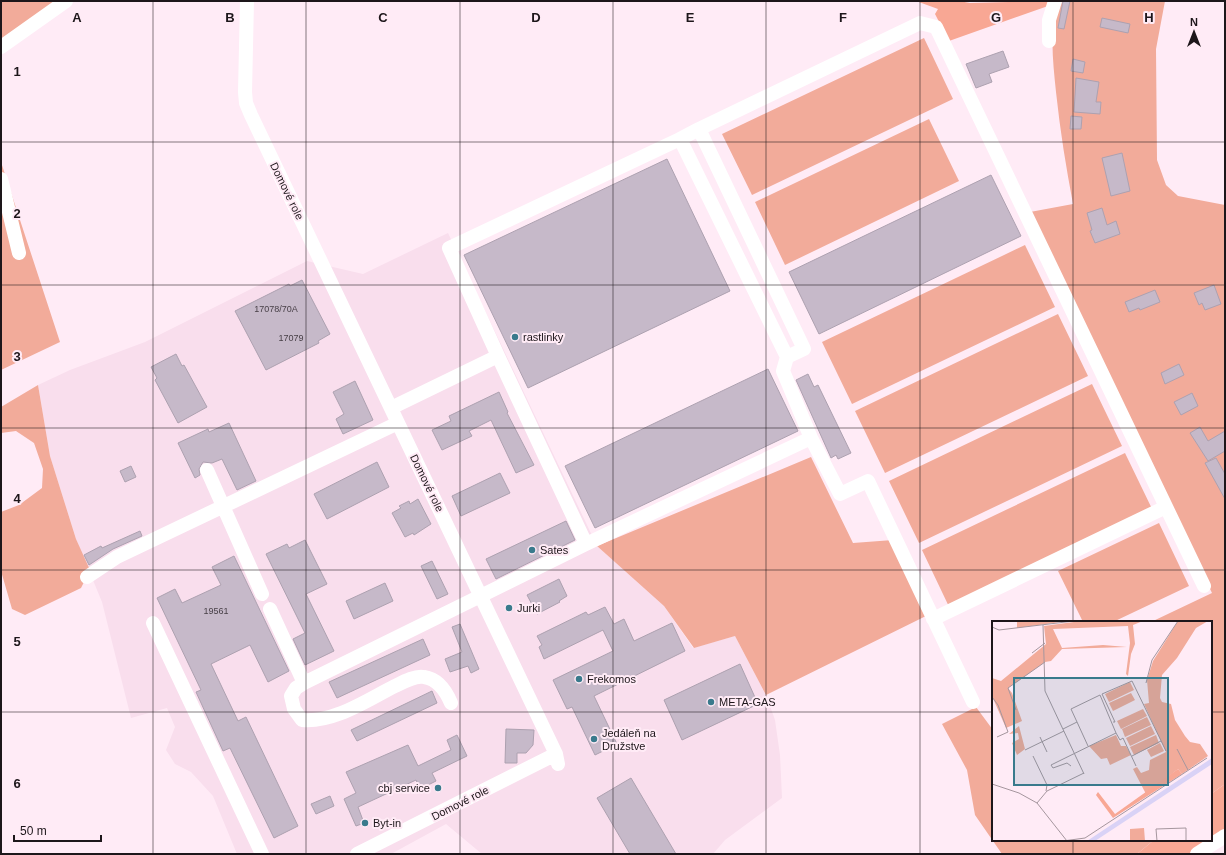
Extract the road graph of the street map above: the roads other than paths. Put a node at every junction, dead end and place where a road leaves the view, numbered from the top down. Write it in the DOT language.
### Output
graph roads {
  1 [pos="66,1"];
  2 [pos="248,1"];
  3 [pos="1054,1"];
  4 [pos="1049,41"];
  5 [pos="1,47"];
  6 [pos="699,129"];
  7 [pos="680,139"];
  8 [pos="1,179"];
  9 [pos="19,253"];
  10 [pos="498,356"];
  11 [pos="787,357"];
  12 [pos="391,408"];
  13 [pos="398,423"];
  14 [pos="811,438"];
  15 [pos="207,470"];
  16 [pos="223,506"];
  17 [pos="1166,507"];
  18 [pos="586,544"];
  19 [pos="87,577"];
  20 [pos="1204,586"];
  21 [pos="262,594"];
  22 [pos="481,596"];
  23 [pos="270,610"];
  24 [pos="934,619"];
  25 [pos="152,623"];
  26 [pos="304,683"];
  27 [pos="973,702"];
  28 [pos="451,703"];
  29 [pos="1225,836"];
  30 [pos="262,854"];
  31 [pos="357,854"];
  32 [pos="1197,854"];
  1 -- 5 [label="street"];
  2 -- 12 [label="street, Domové role"];
  3 -- 4 [label="street"];
  6 -- 7 [label="street"];
  6 -- 11 [label="street"];
  6 -- 17 [label="street"];
  7 -- 10 [label="street"];
  7 -- 11 [label="street"];
  8 -- 9 [label="street"];
  10 -- 12 [label="street"];
  10 -- 18 [label="street"];
  11 -- 14 [label="street"];
  12 -- 13 [label="street, Domové role"];
  13 -- 16 [label="street"];
  13 -- 22 [label="street, Domové role"];
  14 -- 18 [label="street"];
  14 -- 24 [label="street"];
  15 -- 16 [label="street"];
  16 -- 19 [label="street"];
  16 -- 21 [label="street"];
  17 -- 20 [label="street"];
  17 -- 24 [label="street"];
  18 -- 22 [label="street"];
  22 -- 26 [label="street"];
  22 -- 31 [label="street, Domové role"];
  23 -- 26 [label="street"];
  24 -- 27 [label="street"];
  25 -- 30 [label="street"];
  26 -- 28 [label="street"];
  29 -- 32 [label="street"];
}
